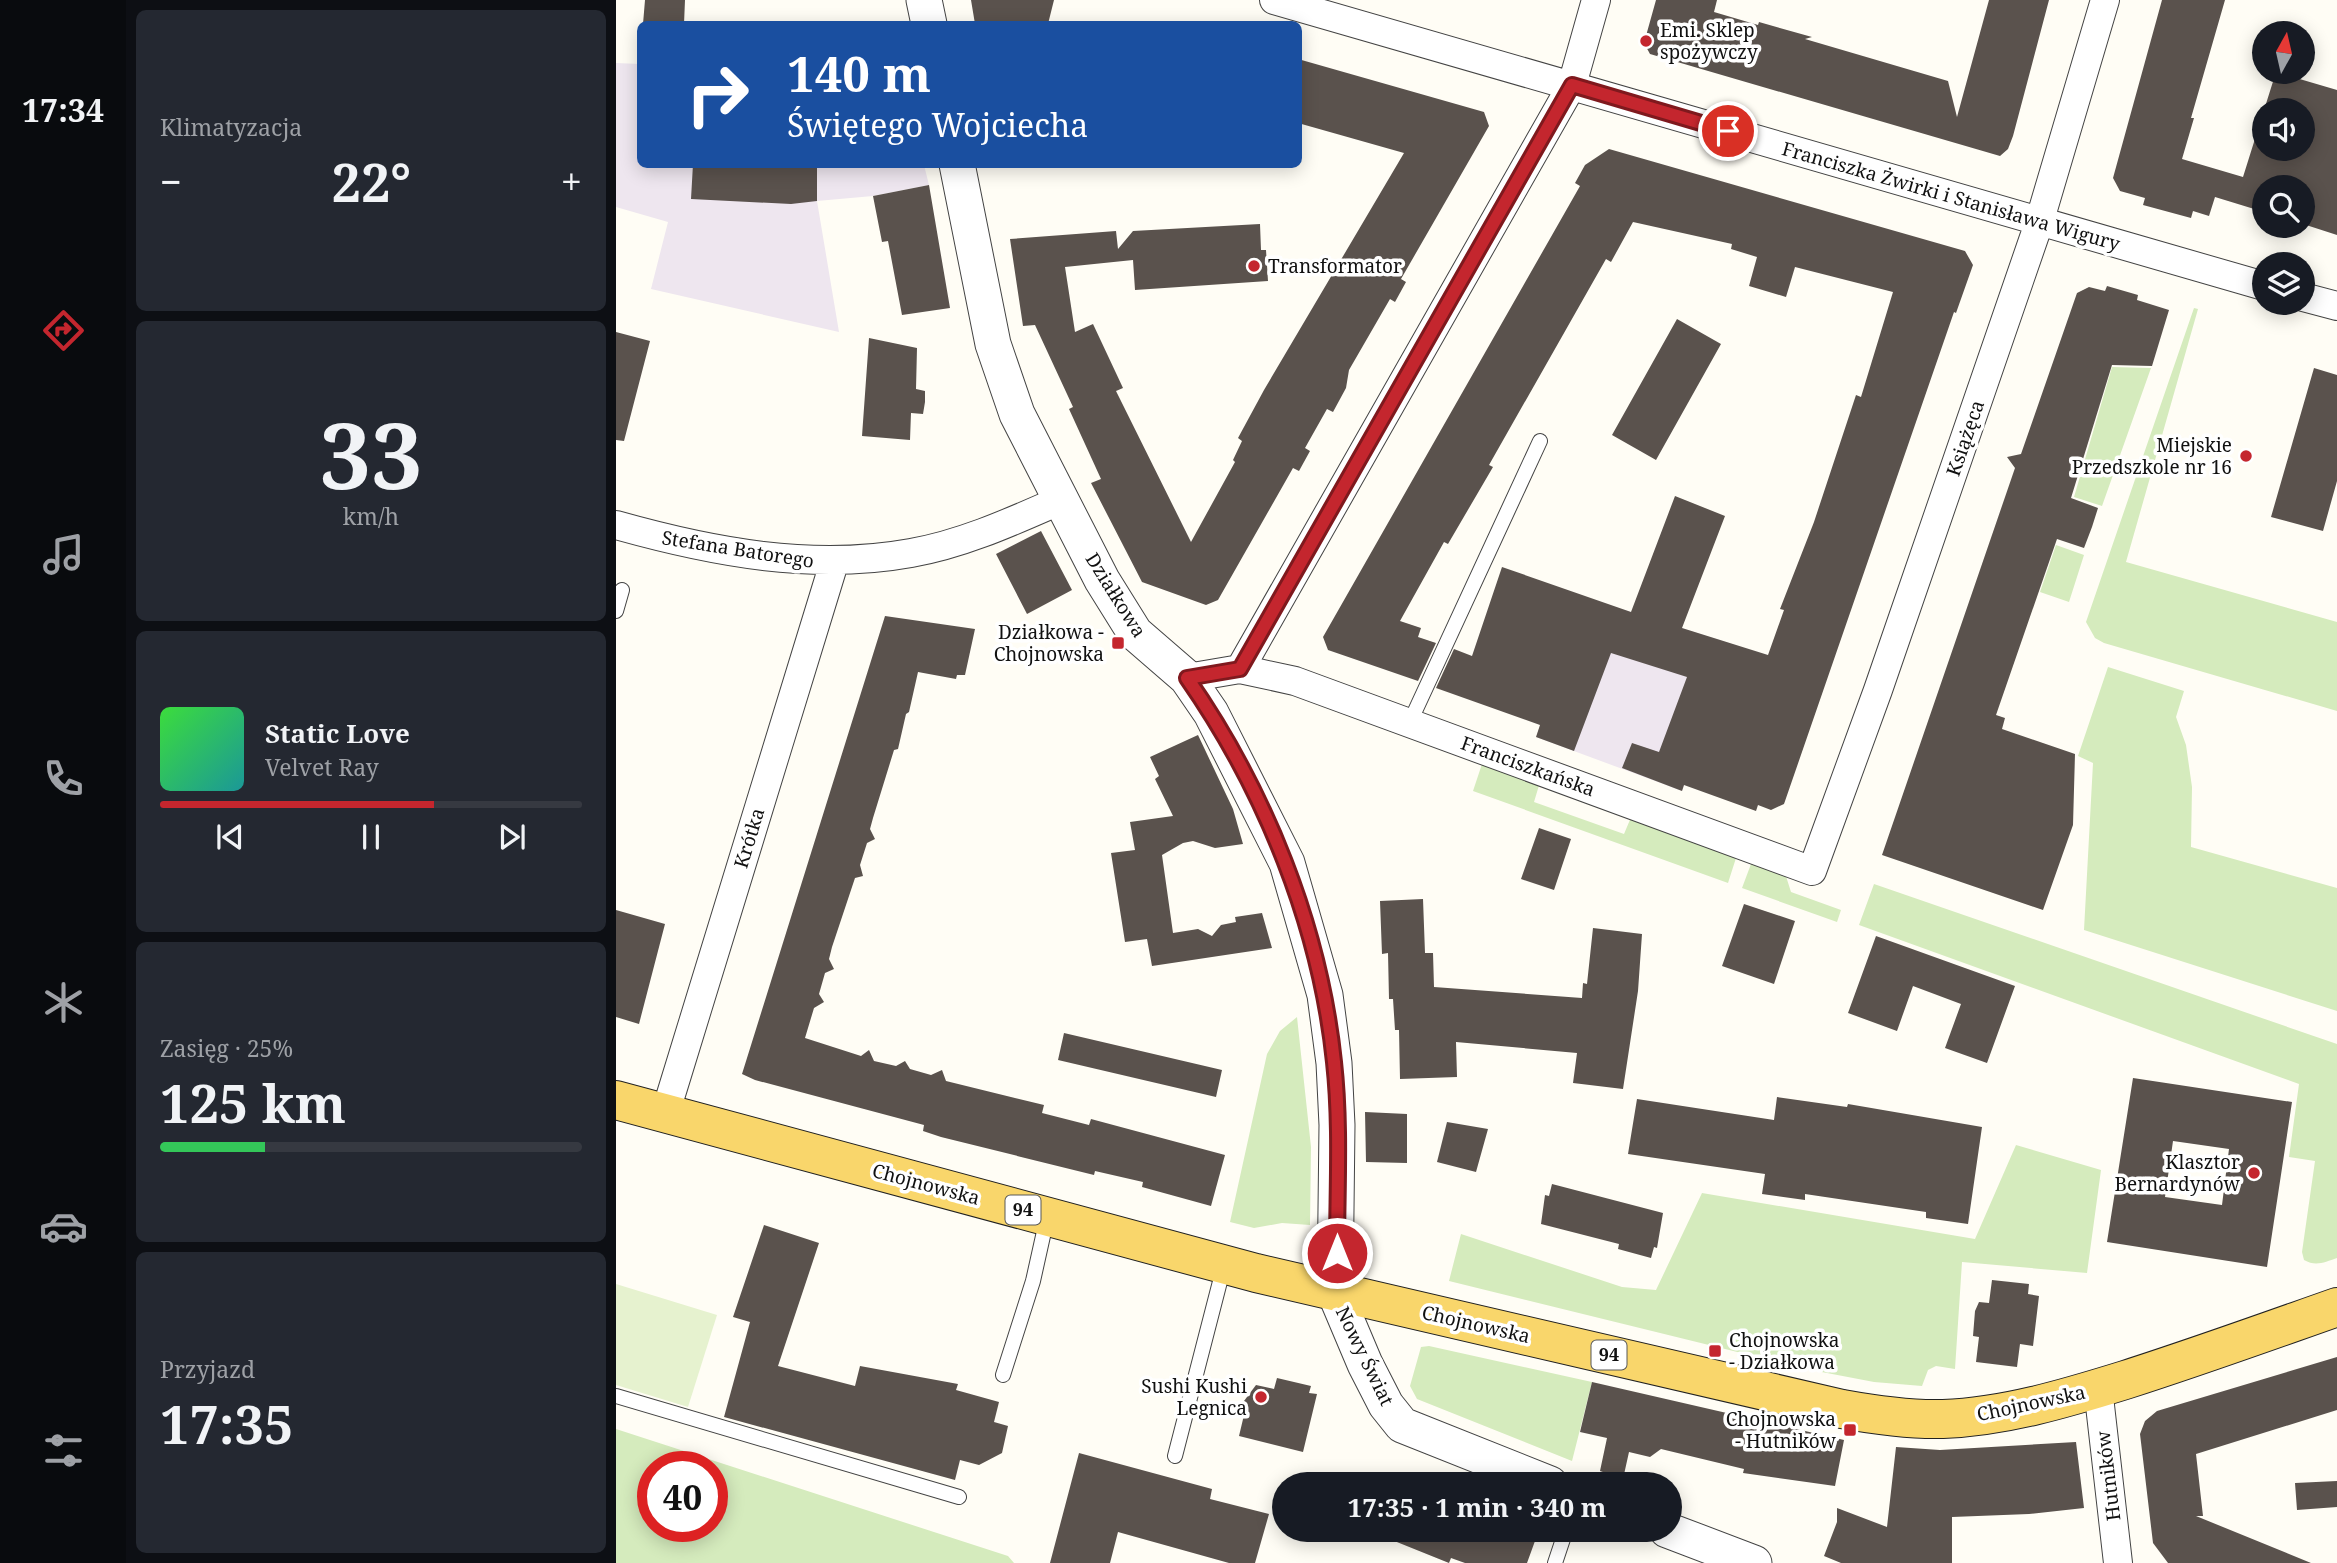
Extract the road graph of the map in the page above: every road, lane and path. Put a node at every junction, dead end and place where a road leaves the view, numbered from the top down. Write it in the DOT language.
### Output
graph roads {
  1 [pos="924,0"];
  2 [pos="1274,0"];
  3 [pos="1595,0"];
  4 [pos="2105,0"];
  5 [pos="928,21"];
  6 [pos="1572,85"];
  7 [pos="958,168"];
  8 [pos="2039,223"];
  9 [pos="2252,283"];
  10 [pos="2315,300"];
  11 [pos="2337,306"];
  12 [pos="1540,441"];
  13 [pos="1061,500"];
  14 [pos="616,525"];
  15 [pos="834,563"];
  16 [pos="622,590"];
  17 [pos="616,611"];
  18 [pos="1240,669"];
  19 [pos="1187,678"];
  20 [pos="1410,722"];
  21 [pos="1812,871"];
  22 [pos="616,1100"];
  23 [pos="665,1114"];
  24 [pos="1047,1217"];
  25 [pos="1224,1265"];
  26 [pos="1335,1293"];
  27 [pos="2337,1307"];
  28 [pos="1003,1375"];
  29 [pos="2098,1388"];
  30 [pos="616,1396"];
  31 [pos="1175,1456"];
  32 [pos="1520,1472"];
  33 [pos="959,1497"];
  34 [pos="1682,1536"];
  35 [pos="1562,1542"];
  36 [pos="1555,1563"];
  37 [pos="1754,1563"];
  38 [pos="2118,1563"];
  1 -- 5 [label="street"];
  2 -- 6 [label="street, Franciszka Żwirki i Stanisława Wigury"];
  3 -- 6 [label="street"];
  4 -- 8 [label="street, Książęca"];
  6 -- 8 [label="street, Franciszka Żwirki i Stanisława Wigury"];
  6 -- 18 [label="street"];
  7 -- 13 [label="street, Działkowa"];
  8 -- 9 [label="street, Franciszka Żwirki i Stanisława Wigury"];
  8 -- 21 [label="street, Książęca"];
  10 -- 11 [label="street"];
  12 -- 20 [label="lane"];
  13 -- 15 [label="street, Stefana Batorego"];
  13 -- 19 [label="street, Działkowa"];
  14 -- 15 [label="street, Stefana Batorego"];
  15 -- 23 [label="street, Krótka"];
  16 -- 17 [label="lane"];
  18 -- 19 [label="street"];
  18 -- 20 [label="street, Franciszkańska"];
  19 -- 26 [label="street, Działkowa"];
  20 -- 21 [label="street, Franciszkańska"];
  22 -- 23 [label="main road, Chojnowska / 94"];
  23 -- 24 [label="main road, Chojnowska / 94"];
  24 -- 25 [label="main road, Chojnowska / 94"];
  24 -- 28 [label="lane"];
  25 -- 26 [label="main road, Chojnowska / 94"];
  25 -- 31 [label="lane"];
  26 -- 29 [label="main road, Chojnowska / 94"];
  26 -- 32 [label="street, Nowy Świat"];
  27 -- 29 [label="main road, Chojnowska / 94"];
  29 -- 38 [label="street, Hutników"];
  30 -- 33 [label="lane"];
  34 -- 37 [label="street"];
  35 -- 36 [label="lane"];
}
